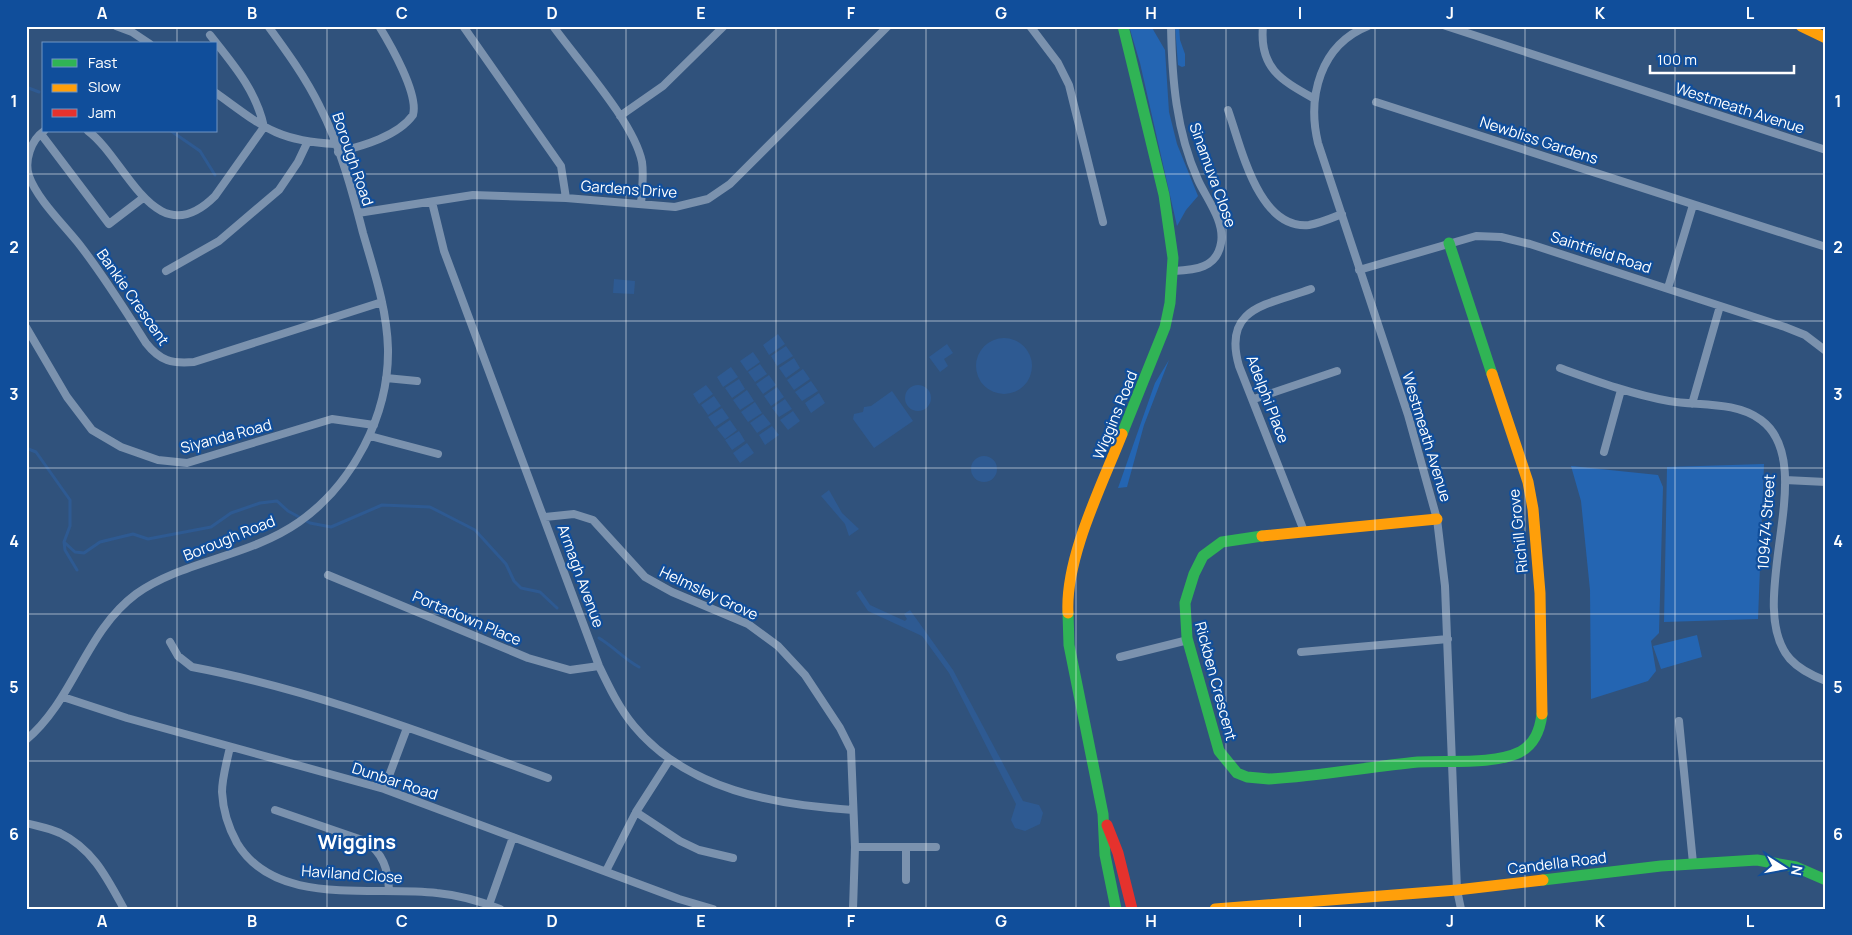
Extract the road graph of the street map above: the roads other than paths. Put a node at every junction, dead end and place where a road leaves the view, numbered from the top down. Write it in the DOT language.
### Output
graph roads {
  1 [pos="116,26"];
  2 [pos="268,26"];
  3 [pos="379,26"];
  4 [pos="463,26"];
  5 [pos="553,26"];
  6 [pos="724,26"];
  7 [pos="888,26"];
  8 [pos="1030,26"];
  9 [pos="1123,26"];
  10 [pos="1171,26"];
  11 [pos="1263,26"];
  12 [pos="1368,26"];
  13 [pos="1446,26"];
  14 [pos="1801,26"];
  15 [pos="210,35"];
  16 [pos="1826,38"];
  17 [pos="147,42"];
  18 [pos="216,42"];
  19 [pos="218,45"];
  20 [pos="218,94"];
  21 [pos="1314,98"];
  22 [pos="1376,102"];
  23 [pos="1228,110"];
  24 [pos="620,116"];
  25 [pos="264,127"];
  26 [pos="42,132"];
  27 [pos="89,132"];
  28 [pos="308,143"];
  29 [pos="337,148"];
  30 [pos="1826,150"];
  31 [pos="142,198"];
  32 [pos="566,198"];
  33 [pos="432,202"];
  34 [pos="641,204"];
  35 [pos="1693,205"];
  36 [pos="358,213"];
  37 [pos="1342,214"];
  38 [pos="1103,222"];
  39 [pos="1449,243"];
  40 [pos="1826,247"];
  41 [pos="1359,270"];
  42 [pos="166,271"];
  43 [pos="1174,272"];
  44 [pos="1668,288"];
  45 [pos="1311,289"];
  46 [pos="382,302"];
  47 [pos="1720,306"];
  48 [pos="26,327"];
  49 [pos="1826,350"];
  50 [pos="1560,368"];
  51 [pos="1337,371"];
  52 [pos="386,378"];
  53 [pos="417,381"];
  54 [pos="1621,390"];
  55 [pos="1254,399"];
  56 [pos="1692,404"];
  57 [pos="374,425"];
  58 [pos="370,436"];
  59 [pos="1604,452"];
  60 [pos="438,454"];
  61 [pos="1785,480"];
  62 [pos="1826,482"];
  63 [pos="545,516"];
  64 [pos="1437,519"];
  65 [pos="1304,531"];
  66 [pos="328,575"];
  67 [pos="1448,639"];
  68 [pos="1188,640"];
  69 [pos="170,642"];
  70 [pos="1301,652"];
  71 [pos="1120,657"];
  72 [pos="599,666"];
  73 [pos="1826,680"];
  74 [pos="63,697"];
  75 [pos="1679,721"];
  76 [pos="407,728"];
  77 [pos="26,740"];
  78 [pos="230,747"];
  79 [pos="670,759"];
  80 [pos="1452,760"];
  81 [pos="548,778"];
  82 [pos="384,789"];
  83 [pos="275,810"];
  84 [pos="853,810"];
  85 [pos="636,812"];
  86 [pos="1103,814"];
  87 [pos="26,823"];
  88 [pos="513,838"];
  89 [pos="855,847"];
  90 [pos="906,847"];
  91 [pos="936,847"];
  92 [pos="733,858"];
  93 [pos="1693,863"];
  94 [pos="606,871"];
  95 [pos="906,880"];
  96 [pos="1826,880"];
  97 [pos="389,890"];
  98 [pos="1457,890"];
  99 [pos="1288,904"];
  100 [pos="489,905"];
  101 [pos="124,909"];
  102 [pos="500,909"];
  103 [pos="713,909"];
  104 [pos="853,909"];
  105 [pos="1116,909"];
  106 [pos="1132,909"];
  107 [pos="1215,909"];
  108 [pos="1267,909"];
  109 [pos="1461,909"];
  1 -- 17 [label="street"];
  2 -- 29 [label="street, Borough Road"];
  3 -- 29 [label="street"];
  4 -- 32 [label="street"];
  5 -- 24 [label="street"];
  6 -- 24 [label="street"];
  7 -- 34 [label="street, Gardens Drive"];
  8 -- 38 [label="street"];
  9 -- 43 [label="main road, Wiggins Road"];
  10 -- 43 [label="street, Sinamuva Close"];
  11 -- 21 [label="street"];
  12 -- 21 [label="street, Westmeath Avenue"];
  13 -- 30 [label="street, Westmeath Avenue"];
  14 -- 16 [label="main road"];
  15 -- 18 [label="street"];
  19 -- 25 [label="street"];
  20 -- 25 [label="street"];
  21 -- 37 [label="street, Westmeath Avenue"];
  22 -- 35 [label="street, Newbliss Gardens"];
  23 -- 37 [label="street"];
  24 -- 34 [label="street"];
  25 -- 28 [label="street"];
  25 -- 31 [label="street"];
  26 -- 31 [label="street"];
  26 -- 46 [label="street, Bankie Crescent"];
  27 -- 31 [label="street"];
  28 -- 29 [label="street"];
  28 -- 42 [label="street"];
  29 -- 36 [label="street, Borough Road"];
  32 -- 33 [label="street, Gardens Drive"];
  32 -- 34 [label="street, Gardens Drive"];
  33 -- 36 [label="street, Gardens Drive"];
  33 -- 63 [label="street, Armagh Avenue"];
  35 -- 40 [label="street, Newbliss Gardens"];
  35 -- 44 [label="street"];
  36 -- 46 [label="street, Borough Road"];
  37 -- 41 [label="street, Westmeath Avenue"];
  39 -- 41 [label="street, Saintfield Road"];
  39 -- 44 [label="street, Saintfield Road"];
  39 -- 80 [label="main road, Richill Grove"];
  41 -- 64 [label="street, Westmeath Avenue"];
  43 -- 86 [label="main road, Wiggins Road"];
  44 -- 47 [label="street, Saintfield Road"];
  45 -- 55 [label="street, Adelphi Place"];
  46 -- 52 [label="street, Borough Road"];
  47 -- 49 [label="street, Saintfield Road"];
  47 -- 56 [label="street"];
  48 -- 57 [label="street, Siyanda Road"];
  50 -- 54 [label="street, 109474 Street"];
  51 -- 55 [label="street"];
  52 -- 53 [label="street"];
  52 -- 57 [label="street, Borough Road"];
  54 -- 56 [label="street, 109474 Street"];
  54 -- 59 [label="street"];
  55 -- 65 [label="street, Adelphi Place"];
  56 -- 61 [label="street, 109474 Street"];
  57 -- 58 [label="street, Borough Road"];
  58 -- 60 [label="street"];
  58 -- 74 [label="street, Borough Road"];
  61 -- 62 [label="street"];
  61 -- 73 [label="street, 109474 Street"];
  63 -- 72 [label="street, Armagh Avenue"];
  63 -- 84 [label="street, Helmsley Grove"];
  64 -- 65 [label="main road, Rickben Crescent"];
  64 -- 67 [label="street, Westmeath Avenue"];
  65 -- 68 [label="main road, Rickben Crescent"];
  66 -- 72 [label="street, Portadown Place"];
  67 -- 70 [label="street"];
  67 -- 80 [label="street, Westmeath Avenue"];
  68 -- 71 [label="street"];
  68 -- 80 [label="main road, Rickben Crescent"];
  69 -- 76 [label="street"];
  72 -- 79 [label="street, Armagh Avenue"];
  74 -- 77 [label="street, Borough Road"];
  74 -- 78 [label="street, Dunbar Road"];
  75 -- 93 [label="street"];
  76 -- 81 [label="street"];
  76 -- 82 [label="street"];
  78 -- 82 [label="street, Dunbar Road"];
  78 -- 97 [label="street, Haviland Close"];
  79 -- 84 [label="street, Armagh Avenue"];
  79 -- 85 [label="street"];
  80 -- 98 [label="street, Westmeath Avenue"];
  82 -- 88 [label="street, Dunbar Road"];
  83 -- 97 [label="street"];
  84 -- 89 [label="street, Helmsley Grove"];
  85 -- 92 [label="street"];
  85 -- 94 [label="street"];
  86 -- 105 [label="main road, Wiggins Road"];
  86 -- 106 [label="main road, Wiggins Road"];
  87 -- 101 [label="street"];
  88 -- 94 [label="street, Dunbar Road"];
  88 -- 100 [label="street"];
  89 -- 90 [label="street"];
  89 -- 104 [label="street, Helmsley Grove"];
  90 -- 91 [label="street"];
  90 -- 95 [label="street"];
  93 -- 96 [label="main road, Candella Road"];
  93 -- 98 [label="main road, Candella Road"];
  94 -- 103 [label="street, Dunbar Road"];
  97 -- 100 [label="street, Haviland Close"];
  98 -- 99 [label="main road, Candella Road"];
  98 -- 109 [label="street, Westmeath Avenue"];
  99 -- 107 [label="main road, Candella Road"];
  99 -- 108 [label="main road, Candella Road"];
  100 -- 102 [label="street, Haviland Close"];
}
